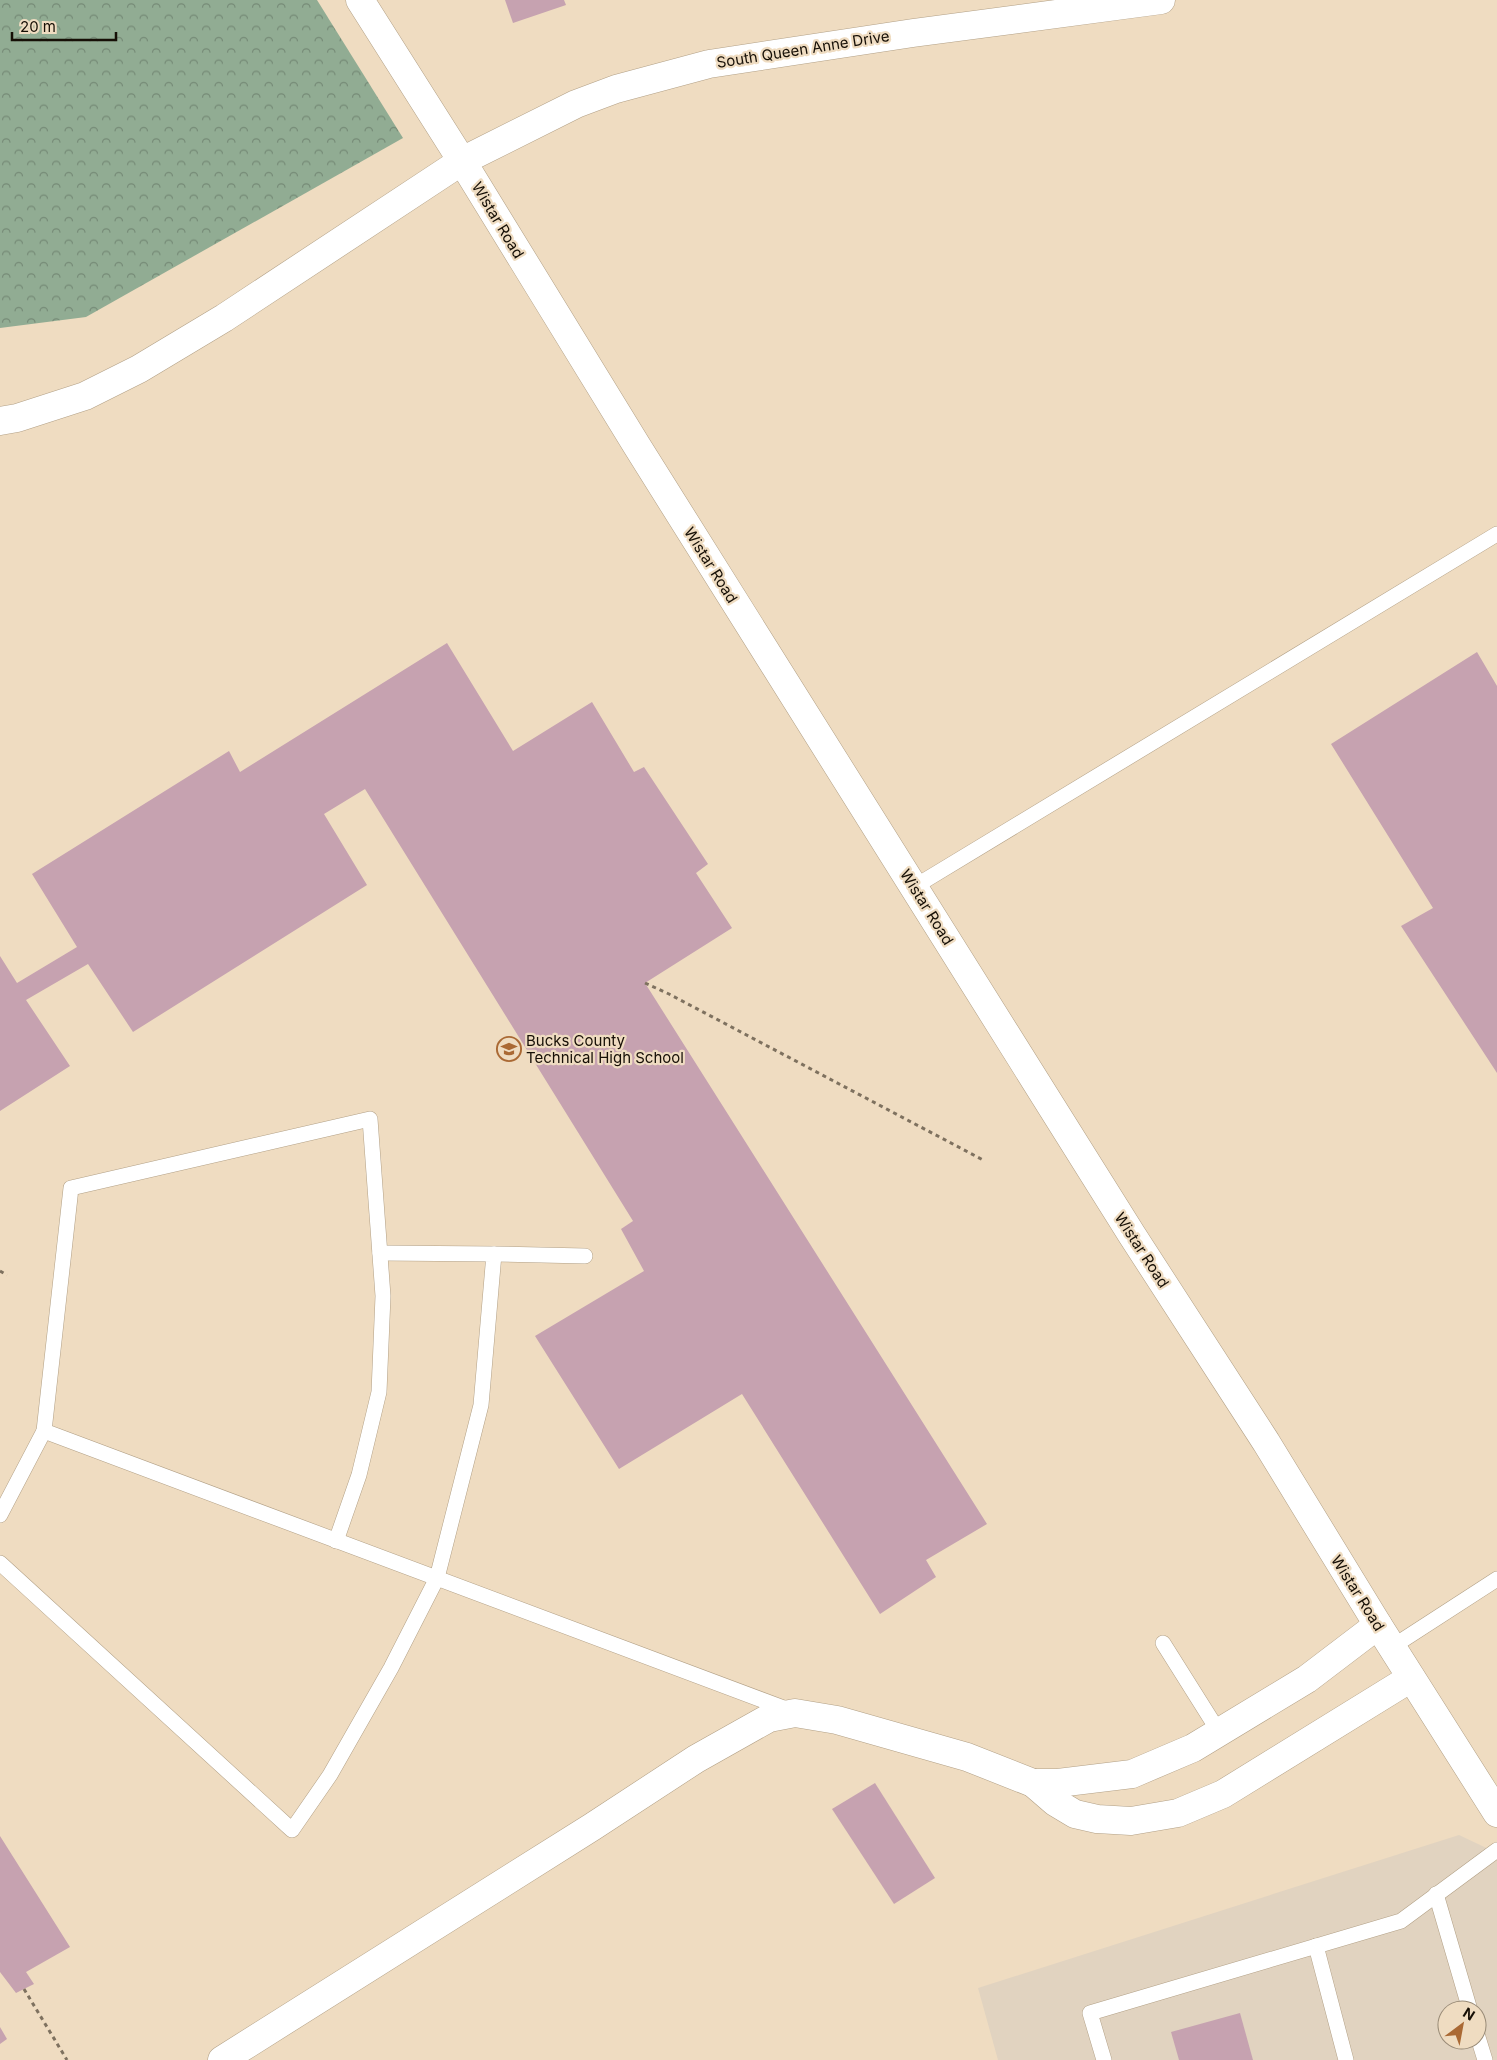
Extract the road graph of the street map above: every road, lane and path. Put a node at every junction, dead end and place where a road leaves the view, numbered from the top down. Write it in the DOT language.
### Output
graph roads {
  1 [pos="360,0"];
  2 [pos="1161,0"];
  3 [pos="462,161"];
  4 [pos="0,421"];
  5 [pos="1497,534"];
  6 [pos="914,887"];
  7 [pos="645,984"];
  8 [pos="985,1160"];
  9 [pos="380,1253"];
  10 [pos="494,1254"];
  11 [pos="585,1256"];
  12 [pos="0,1271"];
  13 [pos="7,1275"];
  14 [pos="44,1431"];
  15 [pos="0,1515"];
  16 [pos="336,1541"];
  17 [pos="0,1563"];
  18 [pos="437,1578"];
  19 [pos="1497,1579"];
  20 [pos="1385,1636"];
  21 [pos="1163,1643"];
  22 [pos="1411,1678"];
  23 [pos="795,1713"];
  24 [pos="1219,1732"];
  25 [pos="1033,1783"];
  26 [pos="1497,1813"];
  27 [pos="1497,1850"];
  28 [pos="1436,1894"];
  29 [pos="1316,1946"];
  30 [pos="24,1989"];
  31 [pos="1467,2000"];
  32 [pos="67,2060"];
  33 [pos="222,2060"];
  34 [pos="1104,2060"];
  35 [pos="1346,2060"];
  1 -- 3 [label="street, Wistar Road"];
  2 -- 3 [label="street, South Queen Anne Drive"];
  3 -- 4 [label="street, South Queen Anne Drive"];
  3 -- 6 [label="street, Wistar Road"];
  5 -- 6 [label="lane"];
  6 -- 20 [label="street, Wistar Road"];
  7 -- 8 [label="path"];
  9 -- 10 [label="lane"];
  9 -- 14 [label="lane"];
  9 -- 16 [label="lane"];
  10 -- 11 [label="lane"];
  10 -- 18 [label="lane"];
  12 -- 13 [label="path"];
  14 -- 15 [label="lane"];
  14 -- 16 [label="lane"];
  16 -- 18 [label="lane"];
  17 -- 18 [label="lane"];
  18 -- 23 [label="lane"];
  19 -- 20 [label="lane"];
  20 -- 22 [label="street, Wistar Road"];
  20 -- 24 [label="street"];
  21 -- 24 [label="lane"];
  22 -- 25 [label="street"];
  22 -- 26 [label="street, Wistar Road"];
  23 -- 25 [label="street"];
  23 -- 33 [label="street"];
  24 -- 25 [label="street"];
  27 -- 28 [label="lane"];
  28 -- 29 [label="lane"];
  28 -- 31 [label="lane"];
  29 -- 34 [label="lane"];
  29 -- 35 [label="lane"];
  30 -- 32 [label="path"];
}
